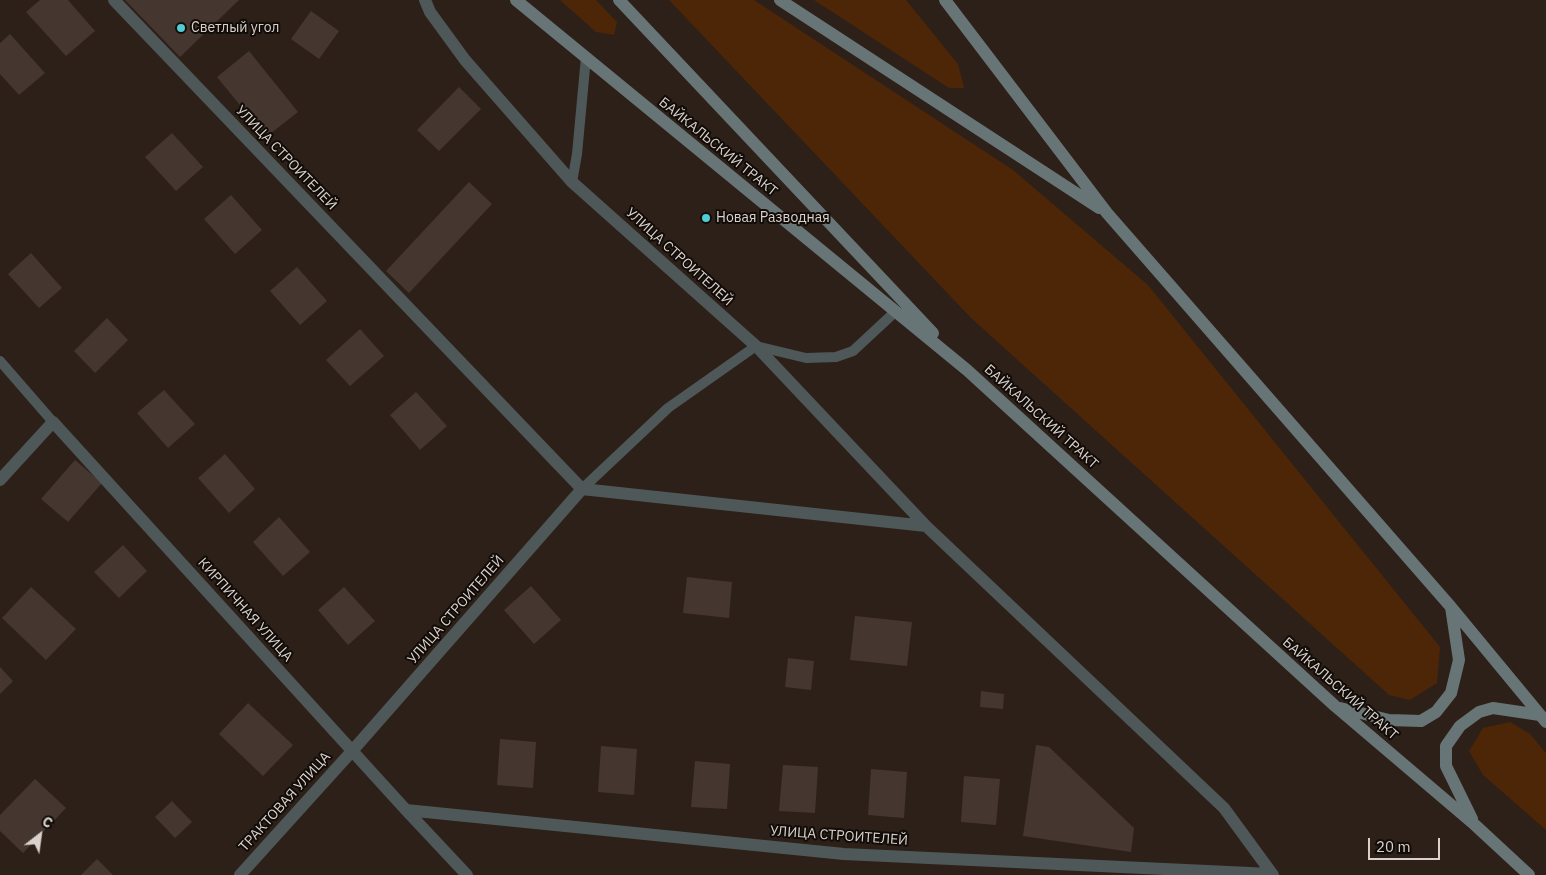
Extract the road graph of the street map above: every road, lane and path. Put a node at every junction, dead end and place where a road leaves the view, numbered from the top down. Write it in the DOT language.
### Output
graph roads {
  1 [pos="114,0"];
  2 [pos="425,0"];
  3 [pos="516,0"];
  4 [pos="619,0"];
  5 [pos="780,0"];
  6 [pos="945,0"];
  7 [pos="586,57"];
  8 [pos="572,182"];
  9 [pos="1107,213"];
  10 [pos="896,311"];
  11 [pos="756,346"];
  12 [pos="0,361"];
  13 [pos="967,370"];
  14 [pos="53,422"];
  15 [pos="0,480"];
  16 [pos="582,489"];
  17 [pos="926,526"];
  18 [pos="1451,607"];
  19 [pos="1335,706"];
  20 [pos="1543,719"];
  21 [pos="353,750"];
  22 [pos="406,810"];
  23 [pos="1475,824"];
  24 [pos="1272,874"];
  25 [pos="240,875"];
  26 [pos="467,875"];
  27 [pos="1529,875"];
  1 -- 16 [label="street, УЛИЦА СТРОИТЕЛЕЙ"];
  2 -- 8 [label="street, УЛИЦА СТРОИТЕЛЕЙ"];
  3 -- 7 [label="main road, БАЙКАЛЬСКИЙ ТРАКТ"];
  4 -- 13 [label="main road"];
  5 -- 9 [label="main road"];
  6 -- 9 [label="main road"];
  7 -- 8 [label="lane"];
  7 -- 10 [label="main road, БАЙКАЛЬСКИЙ ТРАКТ"];
  8 -- 11 [label="street, УЛИЦА СТРОИТЕЛЕЙ"];
  9 -- 18 [label="main road"];
  10 -- 11 [label="lane"];
  10 -- 13 [label="main road, БАЙКАЛЬСКИЙ ТРАКТ"];
  11 -- 16 [label="lane"];
  11 -- 17 [label="street, УЛИЦА СТРОИТЕЛЕЙ"];
  12 -- 14 [label="lane"];
  13 -- 19 [label="main road, БАЙКАЛЬСКИЙ ТРАКТ"];
  14 -- 15 [label="street"];
  14 -- 21 [label="street, КИРПИЧНАЯ УЛИЦА"];
  16 -- 17 [label="street"];
  16 -- 21 [label="street, УЛИЦА СТРОИТЕЛЕЙ"];
  17 -- 24 [label="street, УЛИЦА СТРОИТЕЛЕЙ"];
  18 -- 19 [label="main road"];
  18 -- 20 [label="main road"];
  19 -- 23 [label="main road, БАЙКАЛЬСКИЙ ТРАКТ"];
  20 -- 23 [label="main road"];
  21 -- 22 [label="street, КИРПИЧНАЯ УЛИЦА"];
  21 -- 25 [label="street, ТРАКТОВАЯ УЛИЦА"];
  22 -- 24 [label="street, УЛИЦА СТРОИТЕЛЕЙ"];
  22 -- 26 [label="street, КИРПИЧНАЯ УЛИЦА"];
  23 -- 27 [label="main road, БАЙКАЛЬСКИЙ ТРАКТ"];
}
